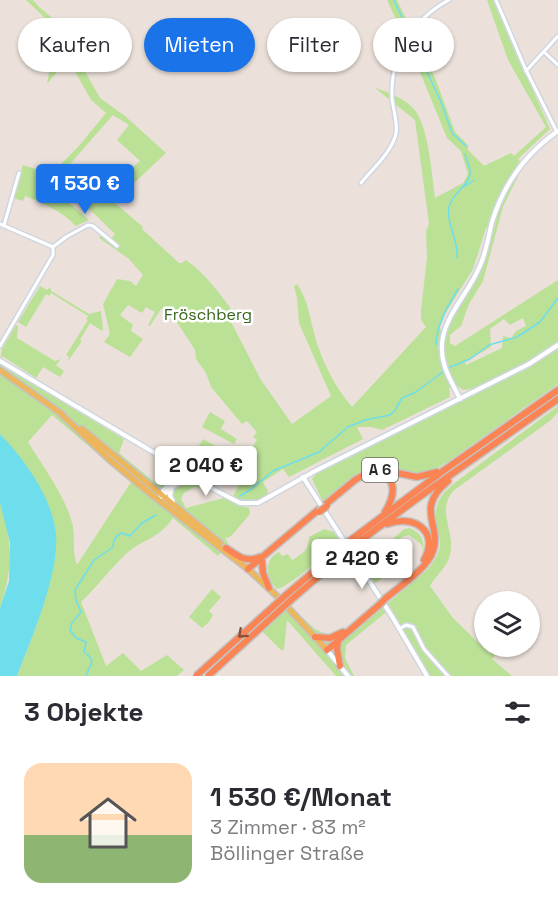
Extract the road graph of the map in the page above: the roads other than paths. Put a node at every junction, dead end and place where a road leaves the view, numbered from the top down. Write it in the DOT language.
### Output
graph roads {
  1 [pos="449,0"];
  2 [pos="496,0"];
  3 [pos="558,36"];
  4 [pos="544,52"];
  5 [pos="558,65"];
  6 [pos="526,71"];
  7 [pos="557,132"];
  8 [pos="19,173"];
  9 [pos="361,183"];
  10 [pos="2,224"];
  11 [pos="117,246"];
  12 [pos="53,247"];
  13 [pos="558,345"];
  14 [pos="0,346"];
  15 [pos="0,361"];
  16 [pos="0,370"];
  17 [pos="558,390"];
  18 [pos="460,399"];
  19 [pos="558,399"];
  20 [pos="167,460"];
  21 [pos="461,467"];
  22 [pos="443,471"];
  23 [pos="196,477"];
  24 [pos="303,477"];
  25 [pos="181,479"];
  26 [pos="172,487"];
  27 [pos="160,497"];
  28 [pos="231,500"];
  29 [pos="327,505"];
  30 [pos="174,509"];
  31 [pos="381,517"];
  32 [pos="378,528"];
  33 [pos="354,542"];
  34 [pos="228,551"];
  35 [pos="263,558"];
  36 [pos="250,570"];
  37 [pos="268,588"];
  38 [pos="288,597"];
  39 [pos="386,597"];
  40 [pos="378,604"];
  41 [pos="399,629"];
  42 [pos="343,633"];
  43 [pos="315,637"];
  44 [pos="338,641"];
  45 [pos="326,649"];
  46 [pos="340,666"];
  47 [pos="196,676"];
  48 [pos="208,676"];
  49 [pos="348,676"];
  50 [pos="427,676"];
  51 [pos="448,676"];
  1 -- 9 [label="street"];
  2 -- 6 [label="street"];
  3 -- 4 [label="street"];
  4 -- 5 [label="street"];
  4 -- 6 [label="street"];
  6 -- 7 [label="street"];
  7 -- 18 [label="street"];
  8 -- 10 [label="street"];
  10 -- 12 [label="street"];
  11 -- 12 [label="street"];
  12 -- 14 [label="street"];
  13 -- 18 [label="street"];
  15 -- 20 [label="street"];
  16 -- 27 [label="main road"];
  17 -- 22 [label="highway, A 6"];
  18 -- 24 [label="street"];
  19 -- 21 [label="highway, A 6"];
  20 -- 23 [label="street"];
  20 -- 25 [label="street"];
  21 -- 32 [label="highway, A 6"];
  21 -- 39 [label="highway"];
  22 -- 29 [label="highway, A 6"];
  22 -- 31 [label="highway, A 6"];
  23 -- 25 [label="street"];
  23 -- 28 [label="street"];
  24 -- 28 [label="street"];
  24 -- 41 [label="street"];
  25 -- 26 [label="street"];
  25 -- 27 [label="street"];
  25 -- 28 [label="street"];
  26 -- 27 [label="street"];
  26 -- 30 [label="street"];
  27 -- 30 [label="main road"];
  29 -- 31 [label="highway"];
  29 -- 35 [label="highway, bridge"];
  30 -- 34 [label="main road"];
  30 -- 34 [label="main road"];
  31 -- 33 [label="highway, A 6"];
  32 -- 33 [label="highway, A 6"];
  32 -- 39 [label="highway"];
  33 -- 38 [label="highway, A 6, bridge"];
  34 -- 35 [label="highway"];
  34 -- 36 [label="main road"];
  35 -- 36 [label="highway"];
  35 -- 37 [label="highway"];
  36 -- 37 [label="main road"];
  37 -- 43 [label="main road"];
  38 -- 47 [label="highway, A 6, one-way, bridge"];
  38 -- 48 [label="highway, A 6, bridge"];
  39 -- 40 [label="highway, bridge"];
  40 -- 42 [label="highway"];
  40 -- 44 [label="highway"];
  41 -- 50 [label="street"];
  41 -- 51 [label="street"];
  42 -- 43 [label="highway"];
  42 -- 45 [label="highway"];
  43 -- 45 [label="main road"];
  44 -- 45 [label="highway"];
  44 -- 46 [label="highway"];
  45 -- 46 [label="street"];
  46 -- 49 [label="street"];
}
